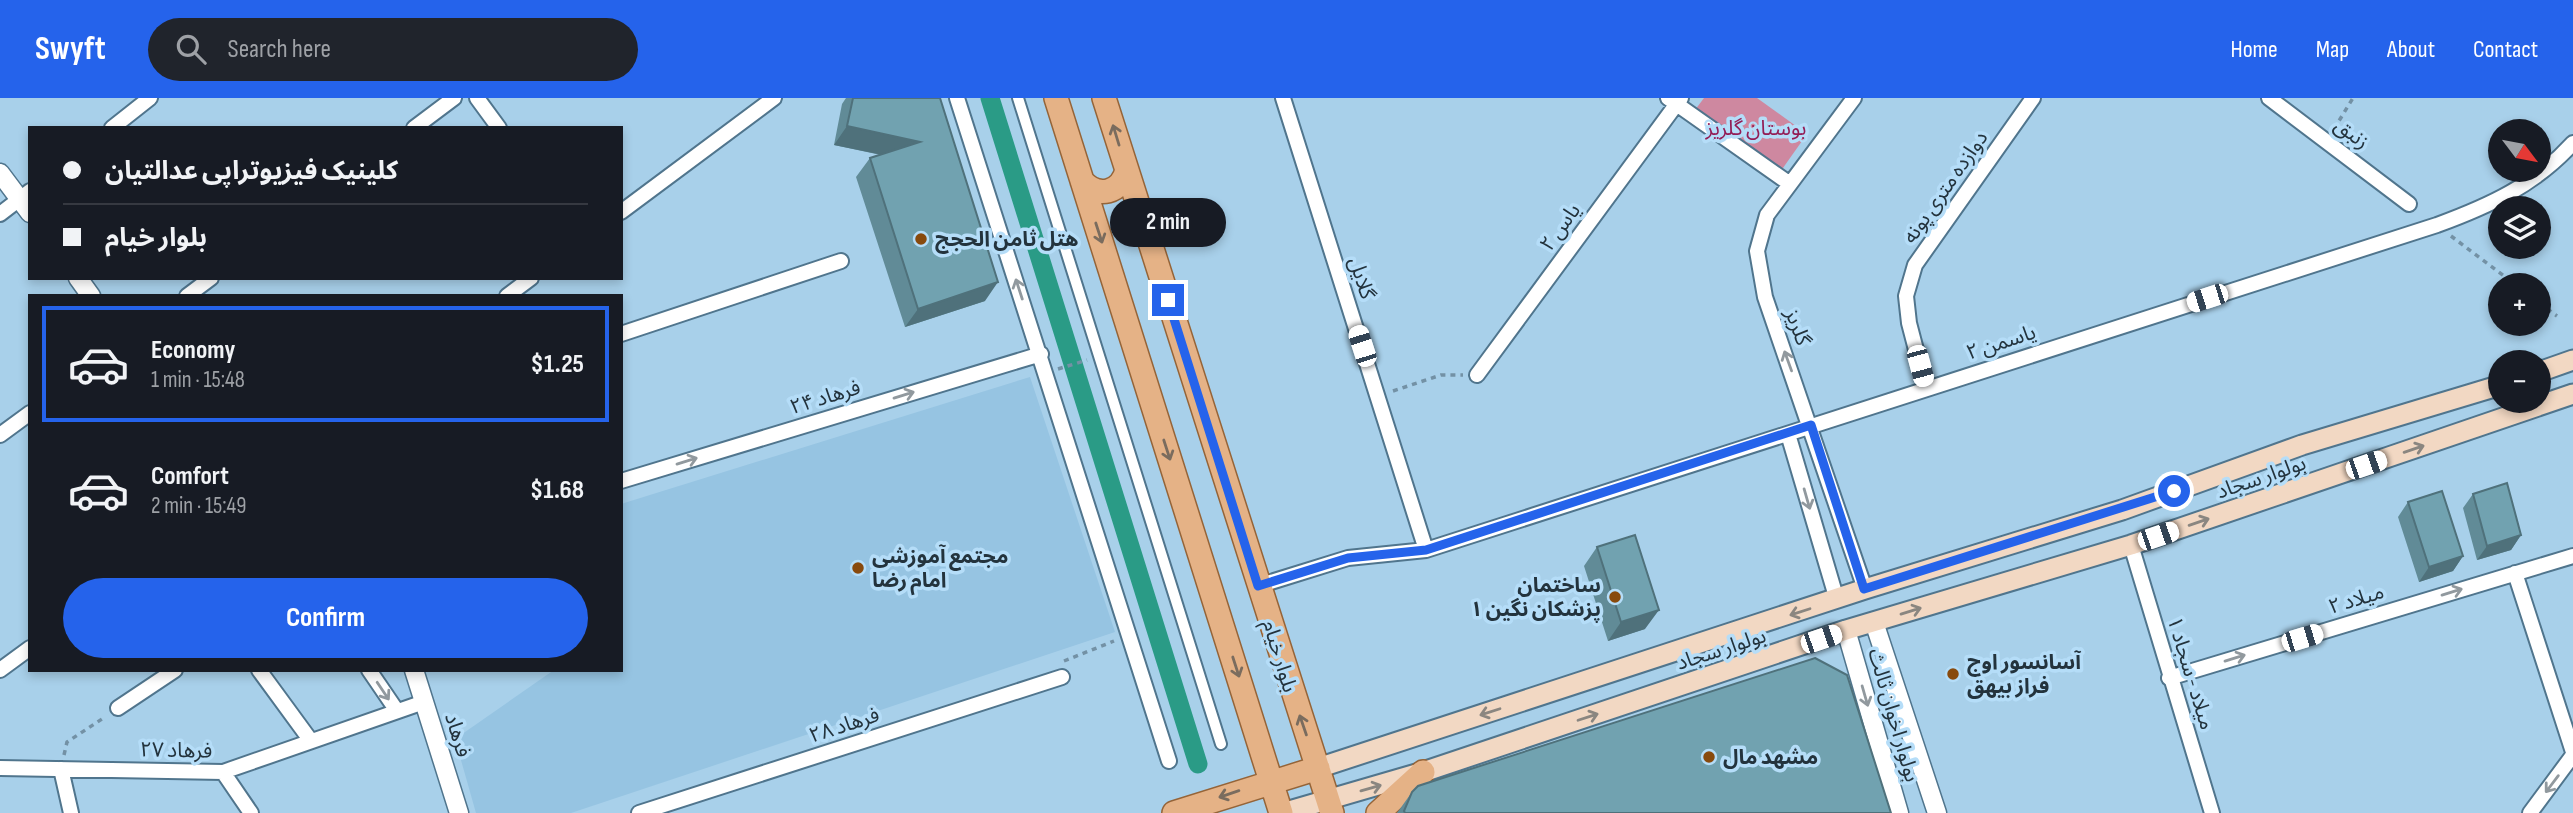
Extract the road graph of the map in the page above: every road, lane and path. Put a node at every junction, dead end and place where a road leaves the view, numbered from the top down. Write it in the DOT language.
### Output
graph roads {
  1 [pos="150,98"];
  2 [pos="454,98"];
  3 [pos="477,98"];
  4 [pos="774,98"];
  5 [pos="957,98"];
  6 [pos="1018,98"];
  7 [pos="1056,98"];
  8 [pos="1104,98"];
  9 [pos="1283,98"];
  10 [pos="1854,98"];
  11 [pos="2033,98"];
  12 [pos="2269,98"];
  13 [pos="2353,98"];
  14 [pos="1675,100"];
  15 [pos="114,126"];
  16 [pos="417,126"];
  17 [pos="498,126"];
  18 [pos="2327,140"];
  19 [pos="2573,143"];
  20 [pos="1127,170"];
  21 [pos="0,173"];
  22 [pos="1082,181"];
  23 [pos="1790,184"];
  24 [pos="26,201"];
  25 [pos="2409,204"];
  26 [pos="623,211"];
  27 [pos="0,214"];
  28 [pos="2437,225"];
  29 [pos="841,261"];
  30 [pos="2500,273"];
  31 [pos="208,280"];
  32 [pos="528,280"];
  33 [pos="190,294"];
  34 [pos="510,294"];
  35 [pos="2551,312"];
  36 [pos="2557,316"];
  37 [pos="623,333"];
  38 [pos="1041,354"];
  39 [pos="1100,356"];
  40 [pos="2573,360"];
  41 [pos="2551,368"];
  42 [pos="1046,372"];
  43 [pos="1477,375"];
  44 [pos="1926,388"];
  45 [pos="2488,389"];
  46 [pos="2573,394"];
  47 [pos="1377,396"];
  48 [pos="28,414"];
  49 [pos="1811,425"];
  50 [pos="1788,434"];
  51 [pos="0,435"];
  52 [pos="623,480"];
  53 [pos="2131,545"];
  54 [pos="1426,550"];
  55 [pos="2573,556"];
  56 [pos="2515,573"];
  57 [pos="1258,586"];
  58 [pos="1864,589"];
  59 [pos="1837,600"];
  60 [pos="1874,622"];
  61 [pos="1846,630"];
  62 [pos="1129,635"];
  63 [pos="28,649"];
  64 [pos="0,670"];
  65 [pos="172,672"];
  66 [pos="260,672"];
  67 [pos="370,672"];
  68 [pos="415,672"];
  69 [pos="1062,677"];
  70 [pos="2169,678"];
  71 [pos="424,702"];
  72 [pos="118,708"];
  73 [pos="397,712"];
  74 [pos="311,741"];
  75 [pos="1221,744"];
  76 [pos="2573,754"];
  77 [pos="1169,761"];
  78 [pos="0,768"];
  79 [pos="1318,768"];
  80 [pos="61,769"];
  81 [pos="223,772"];
  82 [pos="1423,772"];
  83 [pos="1270,781"];
  84 [pos="1331,806"];
  85 [pos="71,813"];
  86 [pos="251,813"];
  87 [pos="459,813"];
  88 [pos="639,813"];
  89 [pos="1174,813"];
  90 [pos="1282,813"];
  91 [pos="1378,813"];
  92 [pos="1899,813"];
  93 [pos="1937,813"];
  94 [pos="2212,813"];
  95 [pos="2530,813"];
  1 -- 15 [label="street"];
  2 -- 16 [label="street"];
  3 -- 17 [label="street"];
  4 -- 26 [label="street"];
  38 -- 5 [label="street, one-way"];
  6 -- 39 [label="street"];
  7 -- 22 [label="main road"];
  20 -- 8 [label="main road, بلوار خیام, one-way"];
  9 -- 47 [label="street, گلایل"];
  10 -- 23 [label="street, گلریز"];
  11 -- 44 [label="street, دوازده متری پونه"];
  12 -- 18 [label="street, زنبق"];
  13 -- 18 [label="path"];
  14 -- 23 [label="street"];
  14 -- 43 [label="street, یاس ۲"];
  18 -- 25 [label="street, زنبق"];
  19 -- 28 [label="street, یاسمن ۲"];
  20 -- 22 [label="main road"];
  20 -- 57 [label="main road, بلوار خیام"];
  21 -- 24 [label="street"];
  22 -- 83 [label="main road, one-way"];
  49 -- 23 [label="street, گلریز, one-way"];
  24 -- 27 [label="street"];
  28 -- 30 [label="path"];
  28 -- 44 [label="street, یاسمن ۲"];
  29 -- 37 [label="street"];
  31 -- 33 [label="street"];
  32 -- 34 [label="street"];
  35 -- 36 [label="path"];
  38 -- 42 [label="street"];
  52 -- 38 [label="street, فرهاد ۲۴, one-way"];
  39 -- 42 [label="path"];
  39 -- 75 [label="street"];
  40 -- 41 [label="main road"];
  42 -- 62 [label="street"];
  43 -- 47 [label="path"];
  44 -- 49 [label="street, یاسمن ۲"];
  45 -- 58 [label="main road, بولوار سجاد"];
  53 -- 46 [label="main road, بولوار سجاد, one-way"];
  47 -- 54 [label="street, گلایل"];
  48 -- 51 [label="street"];
  49 -- 50 [label="street, یاسمن ۲"];
  49 -- 58 [label="street, گلریز"];
  50 -- 54 [label="street, یاسمن ۲"];
  50 -- 59 [label="street, one-way"];
  60 -- 53 [label="main road, بولوار سجاد, one-way"];
  53 -- 70 [label="street, میلاد - سجاد ۱"];
  54 -- 57 [label="street, یاسمن ۲"];
  55 -- 56 [label="street, میلاد ۲"];
  70 -- 56 [label="street, میلاد ۲, one-way"];
  56 -- 76 [label="street"];
  79 -- 57 [label="main road, بلوار خیام, one-way"];
  58 -- 59 [label="main road, بولوار سجاد"];
  58 -- 60 [label="main road"];
  59 -- 61 [label="main road"];
  59 -- 79 [label="main road, بولوار سجاد, one-way"];
  60 -- 61 [label="main road, بولوار سجاد"];
  60 -- 93 [label="street"];
  82 -- 61 [label="main road, بولوار سجاد, one-way"];
  61 -- 92 [label="street, بولوار اخوان ثالث, one-way"];
  62 -- 69 [label="path"];
  62 -- 77 [label="street"];
  63 -- 64 [label="street"];
  65 -- 72 [label="street"];
  66 -- 74 [label="street"];
  67 -- 73 [label="street, one-way"];
  68 -- 71 [label="street, فرهاد"];
  69 -- 88 [label="street, فرهاد ۲۸"];
  70 -- 94 [label="street, میلاد - سجاد ۱"];
  71 -- 73 [label="street, فرهاد ۲۷"];
  71 -- 87 [label="street, فرهاد"];
  72 -- 80 [label="path"];
  73 -- 74 [label="street, فرهاد ۲۷"];
  74 -- 81 [label="street, فرهاد ۲۷"];
  76 -- 95 [label="street, one-way"];
  78 -- 80 [label="street, فرهاد ۲۷"];
  79 -- 83 [label="main road"];
  79 -- 84 [label="main road, بلوار خیام"];
  80 -- 81 [label="street, فرهاد ۲۷"];
  80 -- 85 [label="street"];
  81 -- 86 [label="street"];
  84 -- 82 [label="main road, بولوار سجاد, one-way"];
  82 -- 91 [label="main road"];
  83 -- 89 [label="main road, one-way"];
  83 -- 90 [label="main road"];
  84 -- 90 [label="main road, بولوار سجاد"];
}
